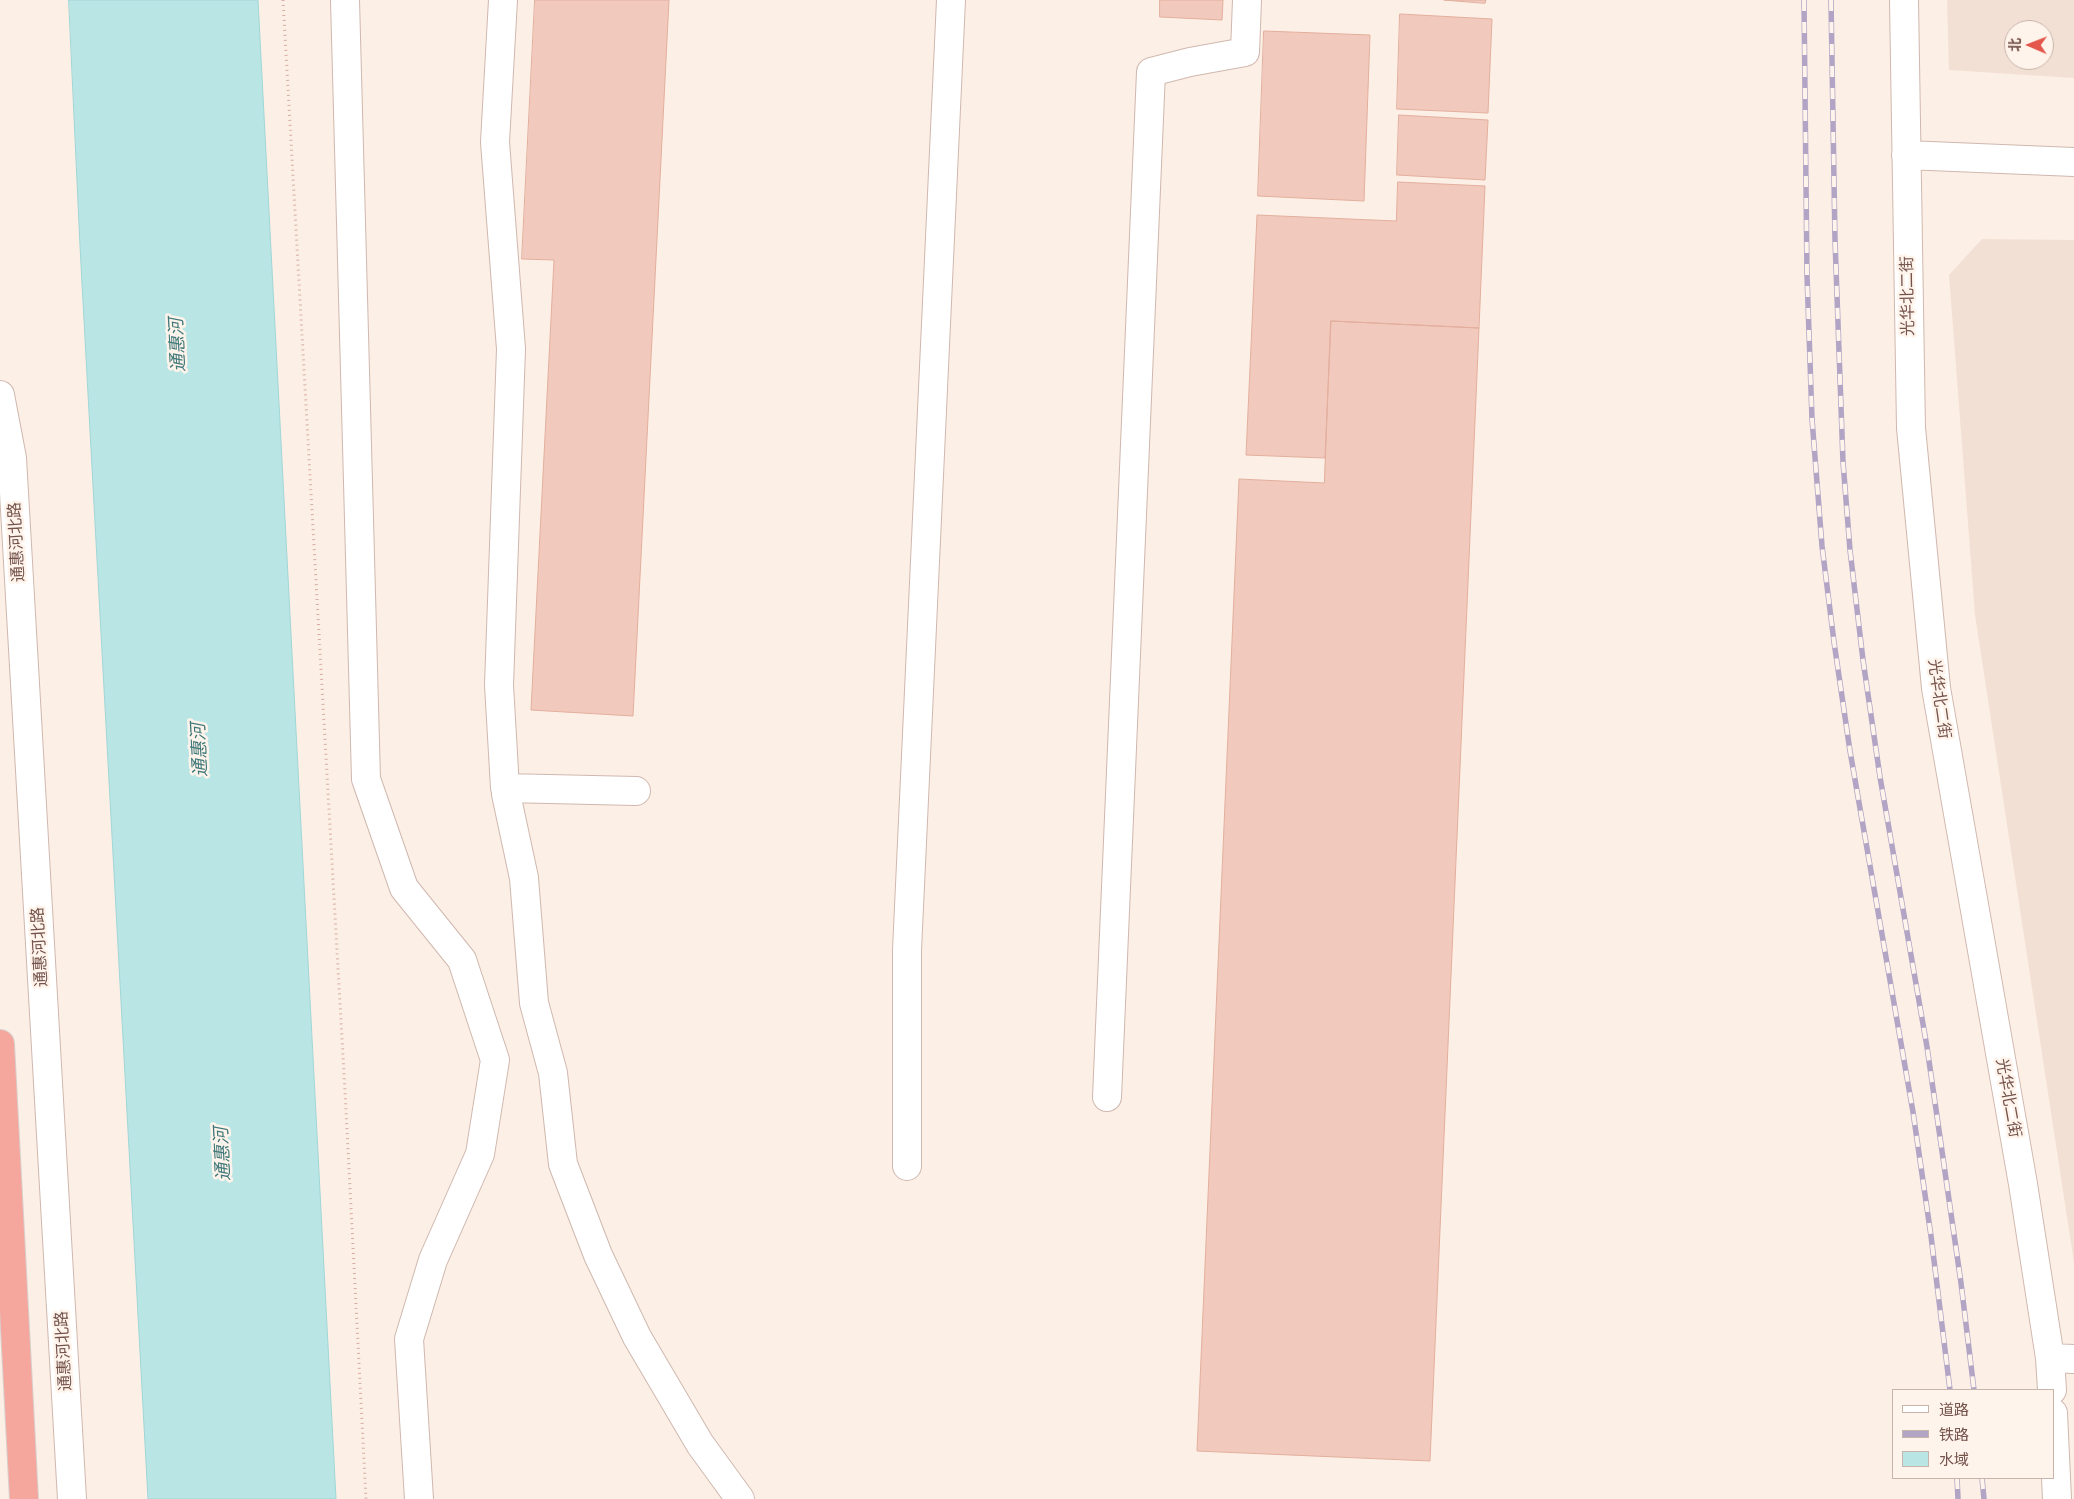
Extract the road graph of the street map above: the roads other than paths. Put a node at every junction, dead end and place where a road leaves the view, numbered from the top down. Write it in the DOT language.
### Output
graph roads {
  1 [pos="345,0"];
  2 [pos="503,0"];
  3 [pos="951,0"];
  4 [pos="1247,0"];
  5 [pos="1904,0"];
  6 [pos="1906,156"];
  7 [pos="2074,162"];
  8 [pos="0,395"];
  9 [pos="636,791"];
  10 [pos="506,794"];
  11 [pos="0,1044"];
  12 [pos="1107,1096"];
  13 [pos="906,1166"];
  14 [pos="2062,1359"];
  15 [pos="2052,1389"];
  16 [pos="2054,1442"];
  17 [pos="731,1497"];
  18 [pos="24,1499"];
  19 [pos="72,1499"];
  20 [pos="419,1499"];
  21 [pos="2056,1499"];
  1 -- 20 [label="street"];
  2 -- 9 [label="street"];
  3 -- 13 [label="street"];
  4 -- 12 [label="street"];
  5 -- 6 [label="street, 光华北二街"];
  6 -- 7 [label="street"];
  6 -- 14 [label="street, 光华北二街"];
  8 -- 19 [label="street, 通惠河北路"];
  10 -- 17 [label="street"];
  11 -- 18 [label="highway"];
  14 -- 15 [label="street, 光华北二街"];
  16 -- 21 [label="street"];
}
